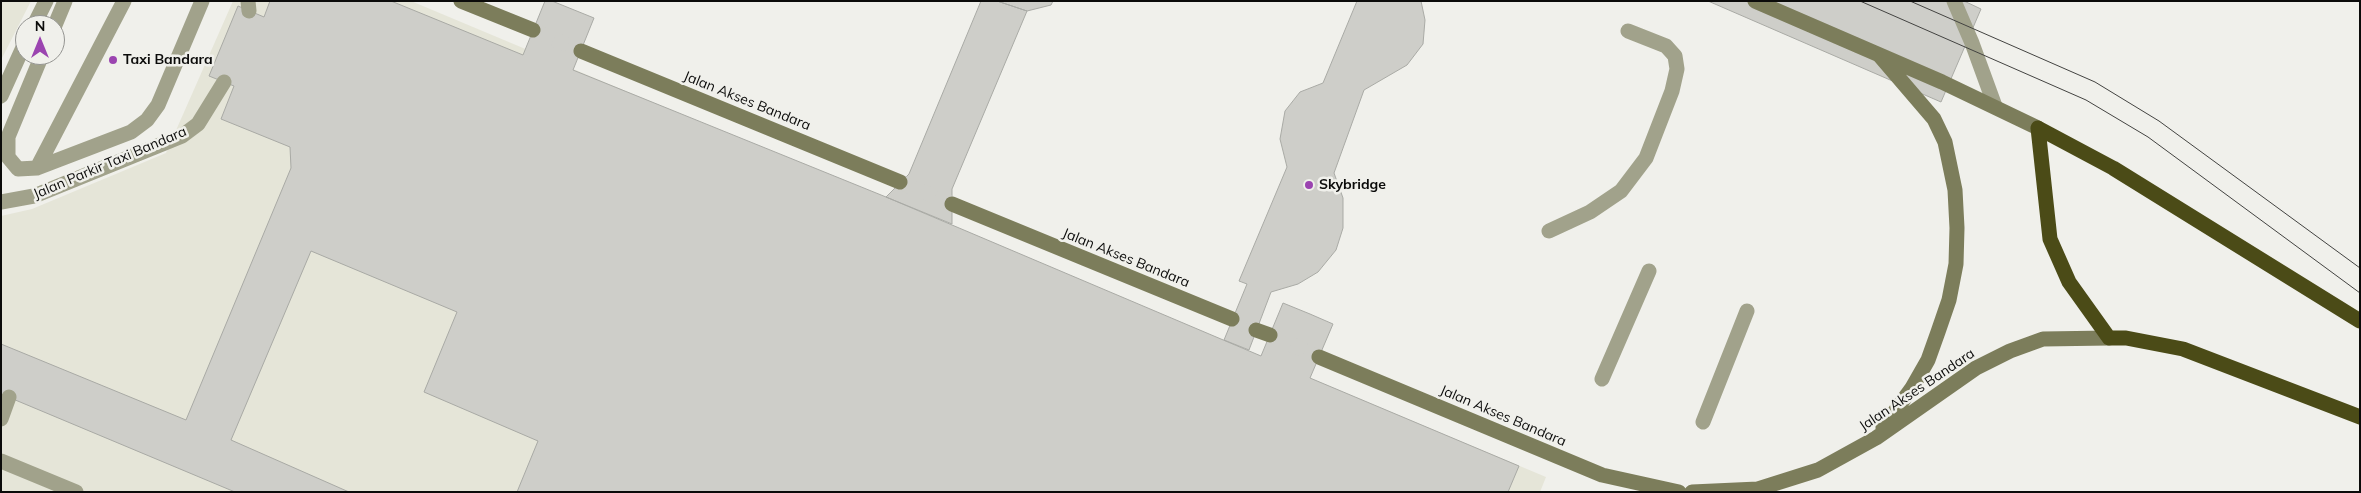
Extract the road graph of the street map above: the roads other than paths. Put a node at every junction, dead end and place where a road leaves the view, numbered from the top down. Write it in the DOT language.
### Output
graph roads {
  1 [pos="46,1"];
  2 [pos="66,1"];
  3 [pos="124,1"];
  4 [pos="202,1"];
  5 [pos="461,1"];
  6 [pos="1755,1"];
  7 [pos="1954,1"];
  8 [pos="39,15"];
  9 [pos="59,15"];
  10 [pos="533,30"];
  11 [pos="1628,31"];
  12 [pos="581,51"];
  13 [pos="1880,56"];
  14 [pos="15,65"];
  15 [pos="38,65"];
  16 [pos="224,82"];
  17 [pos="1,96"];
  18 [pos="1995,106"];
  19 [pos="2038,128"];
  20 [pos="37,168"];
  21 [pos="900,182"];
  22 [pos="1,202"];
  23 [pos="952,204"];
  24 [pos="1549,231"];
  25 [pos="1649,271"];
  26 [pos="1747,311"];
  27 [pos="1232,319"];
  28 [pos="2360,321"];
  29 [pos="2109,338"];
  30 [pos="1319,357"];
  31 [pos="1602,379"];
  32 [pos="9,397"];
  33 [pos="2360,418"];
  34 [pos="1,419"];
  35 [pos="1703,422"];
  36 [pos="1876,438"];
  37 [pos="1,460"];
  38 [pos="76,492"];
  39 [pos="1679,492"];
  40 [pos="1692,492"];
  1 -- 8 [label="lane"];
  2 -- 9 [label="lane"];
  3 -- 20 [label="lane"];
  4 -- 20 [label="lane, Jalan Parkir Taxi Bandara"];
  5 -- 10 [label="street"];
  6 -- 13 [label="street"];
  7 -- 18 [label="lane"];
  11 -- 24 [label="lane"];
  12 -- 21 [label="street, Jalan Akses Bandara"];
  13 -- 18 [label="street"];
  13 -- 36 [label="street"];
  14 -- 17 [label="lane"];
  15 -- 20 [label="lane, Jalan Parkir Taxi Bandara"];
  16 -- 22 [label="lane, Jalan Parkir Taxi Bandara"];
  18 -- 19 [label="street"];
  19 -- 28 [label="highway"];
  19 -- 29 [label="highway"];
  23 -- 27 [label="street, Jalan Akses Bandara"];
  25 -- 31 [label="lane"];
  26 -- 35 [label="lane"];
  29 -- 33 [label="highway, Jalan Akses Bandara"];
  29 -- 36 [label="street, Jalan Akses Bandara"];
  30 -- 39 [label="street, Jalan Akses Bandara"];
  32 -- 34 [label="lane"];
  36 -- 40 [label="street, Jalan Akses Bandara"];
  37 -- 38 [label="lane"];
}
